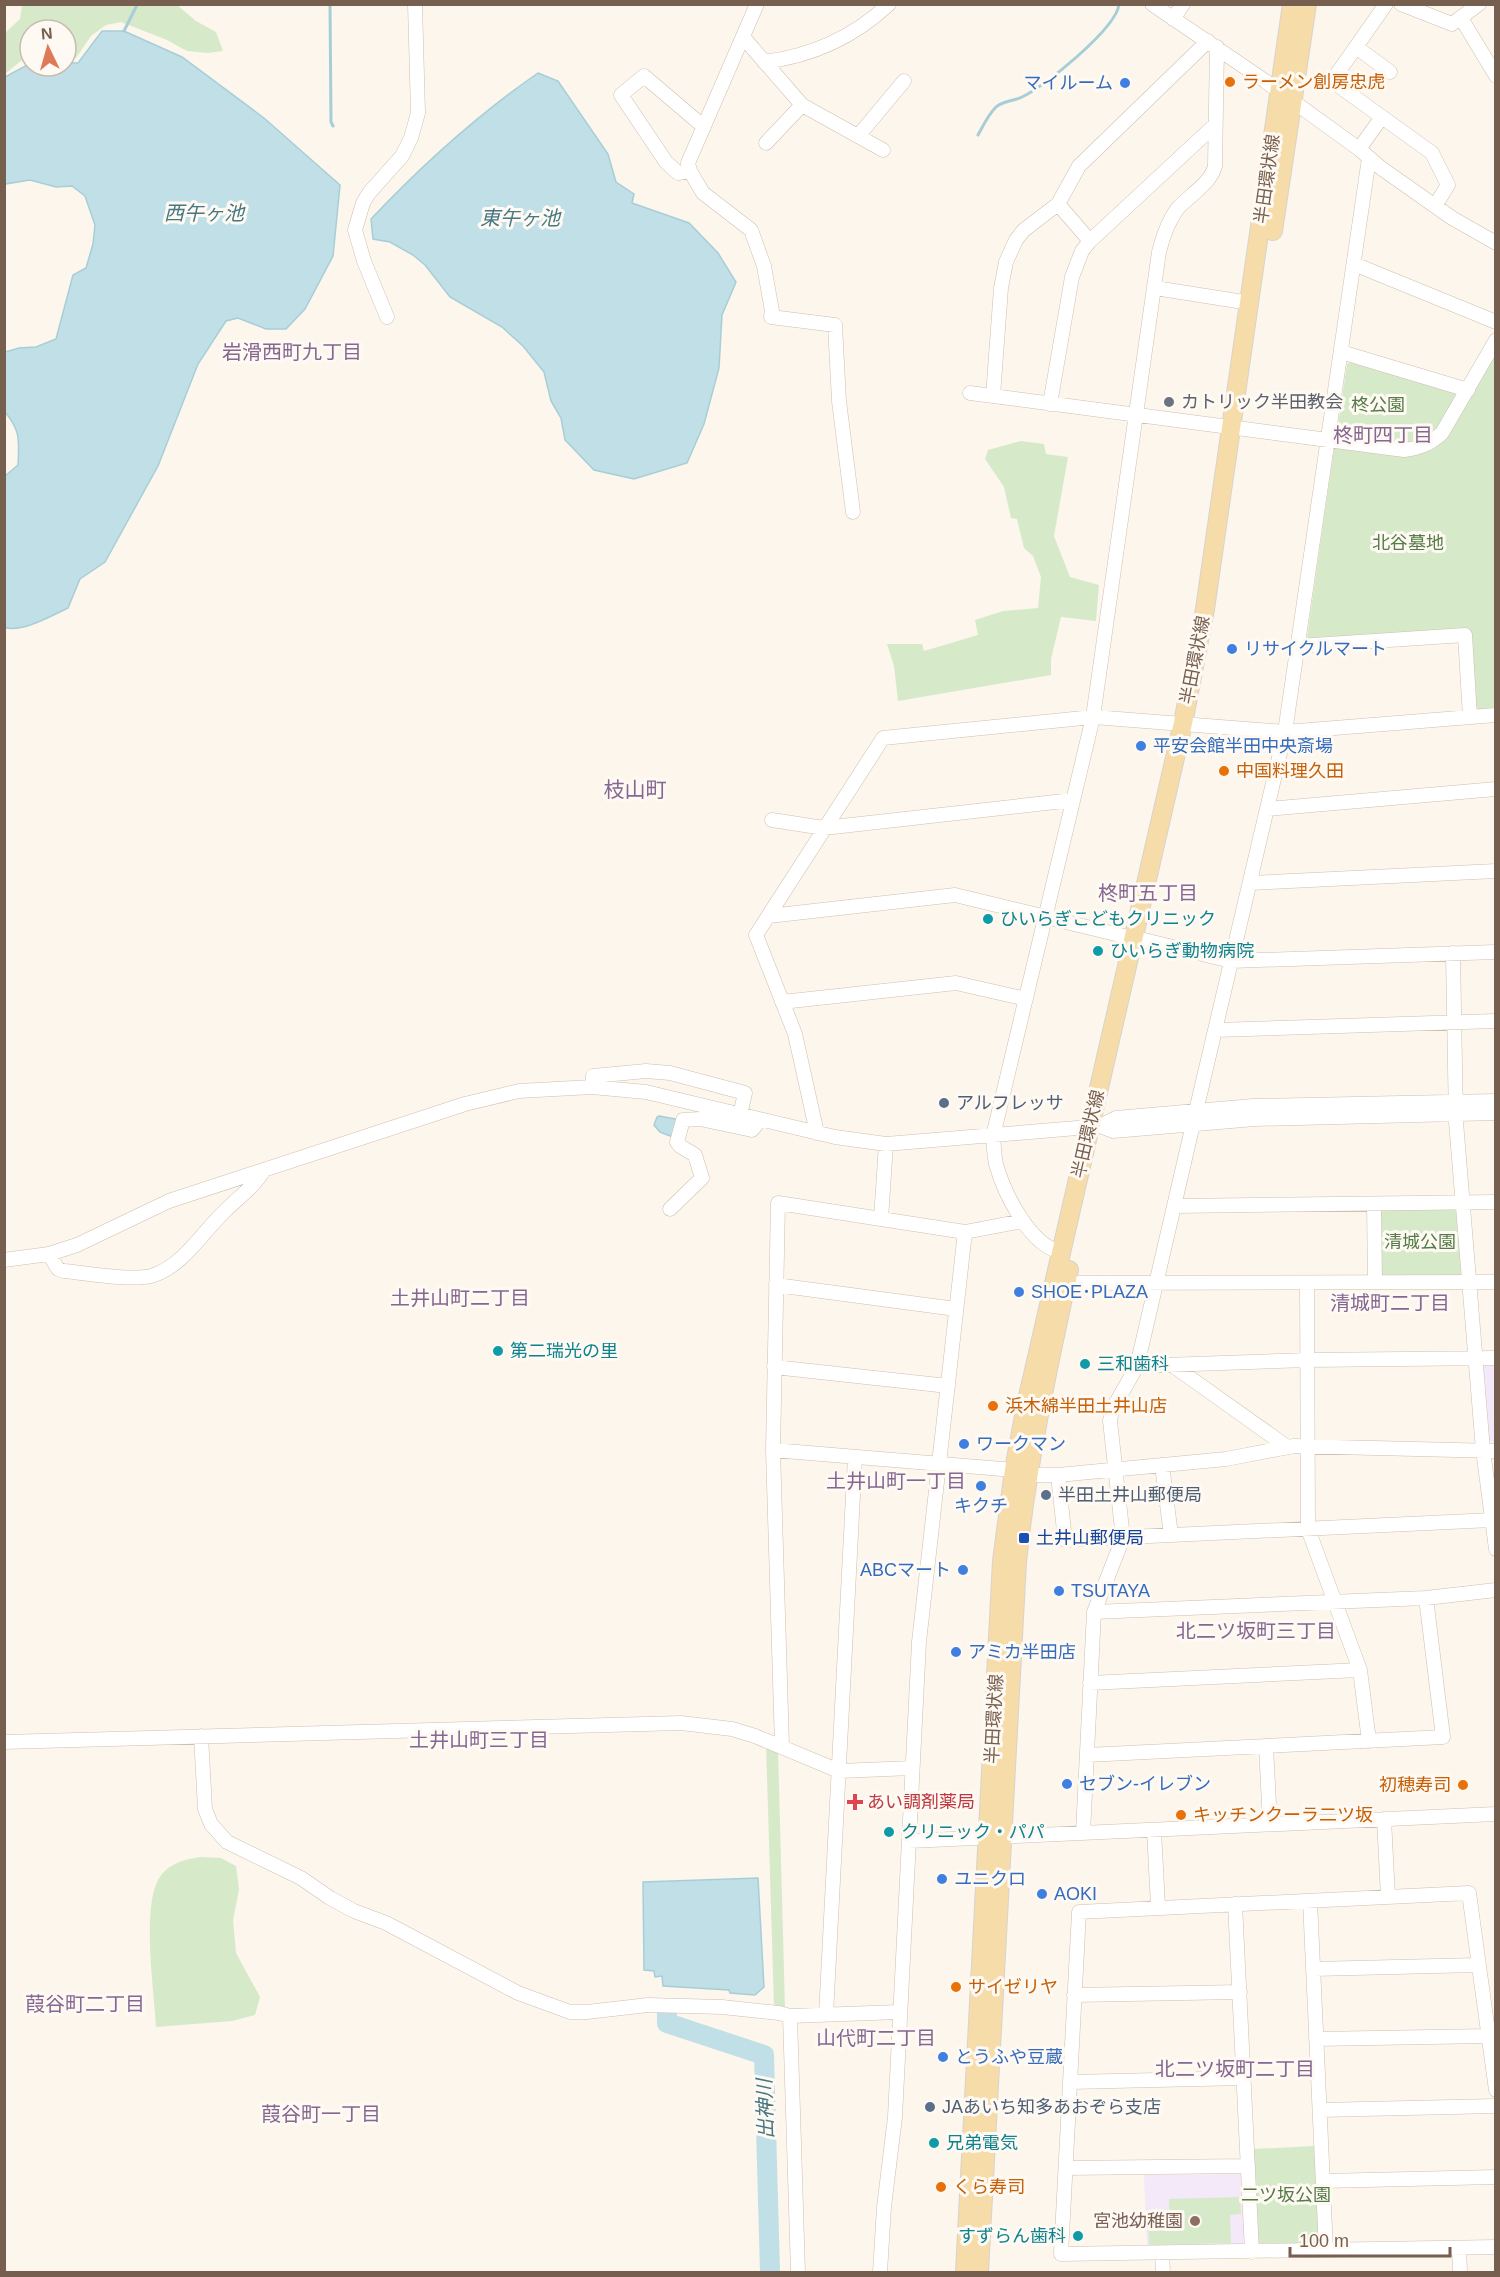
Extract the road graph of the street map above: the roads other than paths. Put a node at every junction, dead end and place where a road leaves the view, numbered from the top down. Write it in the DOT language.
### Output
graph roads {
  1 [pos="416,4"];
  2 [pos="757,4"];
  3 [pos="889,4"];
  4 [pos="1152,4"];
  5 [pos="1183,4"];
  6 [pos="1292,4"];
  7 [pos="1307,4"];
  8 [pos="1386,4"];
  9 [pos="1401,4"];
  10 [pos="1479,4"];
  11 [pos="1461,18"];
  12 [pos="1173,19"];
  13 [pos="743,37"];
  14 [pos="1212,44"];
  15 [pos="1356,47"];
  16 [pos="764,62"];
  17 [pos="1390,72"];
  18 [pos="1496,76"];
  19 [pos="904,81"];
  20 [pos="1286,97"];
  21 [pos="802,105"];
  22 [pos="1382,117"];
  23 [pos="1215,124"];
  24 [pos="704,127"];
  25 [pos="859,135"];
  26 [pos="766,143"];
  27 [pos="883,150"];
  28 [pos="1364,153"];
  29 [pos="690,171"];
  30 [pos="1058,204"];
  31 [pos="1435,206"];
  32 [pos="1090,241"];
  33 [pos="1496,243"];
  34 [pos="1354,264"];
  35 [pos="1155,288"];
  36 [pos="1250,303"];
  37 [pos="387,317"];
  38 [pos="1496,322"];
  39 [pos="1496,340"];
  40 [pos="1341,352"];
  41 [pos="1468,390"];
  42 [pos="970,393"];
  43 [pos="993,396"];
  44 [pos="1050,404"];
  45 [pos="1137,415"];
  46 [pos="1237,428"];
  47 [pos="1328,440"];
  48 [pos="853,512"];
  49 [pos="1298,646"];
  50 [pos="1496,715"];
  51 [pos="1093,717"];
  52 [pos="1470,717"];
  53 [pos="1188,724"];
  54 [pos="1285,732"];
  55 [pos="1496,789"];
  56 [pos="1073,800"];
  57 [pos="1268,809"];
  58 [pos="772,820"];
  59 [pos="824,828"];
  60 [pos="1496,871"];
  61 [pos="1250,883"];
  62 [pos="769,916"];
  63 [pos="1046,916"];
  64 [pos="1138,939"];
  65 [pos="1496,951"];
  66 [pos="1453,953"];
  67 [pos="1231,961"];
  68 [pos="1026,999"];
  69 [pos="782,1002"];
  70 [pos="1496,1021"];
  71 [pos="1453,1023"];
  72 [pos="1215,1030"];
  73 [pos="592,1087"];
  74 [pos="1496,1101"];
  75 [pos="1455,1107"];
  76 [pos="1496,1113"];
  77 [pos="740,1115"];
  78 [pos="1194,1118"];
  79 [pos="760,1120"];
  80 [pos="1095,1126"];
  81 [pos="817,1133"];
  82 [pos="993,1136"];
  83 [pos="886,1144"];
  84 [pos="264,1170"];
  85 [pos="1462,1202"];
  86 [pos="1496,1202"];
  87 [pos="1374,1204"];
  88 [pos="1174,1206"];
  89 [pos="670,1209"];
  90 [pos="881,1219"];
  91 [pos="1022,1221"];
  92 [pos="965,1232"];
  93 [pos="1061,1252"];
  94 [pos="49,1254"];
  95 [pos="4,1260"];
  96 [pos="1307,1282"];
  97 [pos="1375,1282"];
  98 [pos="1469,1282"];
  99 [pos="1496,1282"];
  100 [pos="1066,1283"];
  101 [pos="1156,1283"];
  102 [pos="776,1285"];
  103 [pos="956,1309"];
  104 [pos="1476,1357"];
  105 [pos="1496,1358"];
  106 [pos="1308,1360"];
  107 [pos="1172,1365"];
  108 [pos="1137,1366"];
  109 [pos="774,1367"];
  110 [pos="948,1386"];
  111 [pos="1286,1446"];
  112 [pos="1308,1446"];
  113 [pos="773,1450"];
  114 [pos="1489,1451"];
  115 [pos="855,1457"];
  116 [pos="940,1464"];
  117 [pos="1162,1465"];
  118 [pos="1117,1470"];
  119 [pos="1021,1472"];
  120 [pos="1058,1475"];
  121 [pos="1492,1520"];
  122 [pos="1308,1529"];
  123 [pos="1171,1535"];
  124 [pos="1123,1538"];
  125 [pos="1496,1549"];
  126 [pos="1496,1590"];
  127 [pos="1425,1598"];
  128 [pos="1335,1601"];
  129 [pos="1094,1612"];
  130 [pos="1360,1670"];
  131 [pos="1090,1683"];
  132 [pos="201,1736"];
  133 [pos="1369,1741"];
  134 [pos="4,1742"];
  135 [pos="782,1746"];
  136 [pos="1266,1746"];
  137 [pos="1087,1755"];
  138 [pos="912,1768"];
  139 [pos="839,1771"];
  140 [pos="1496,1814"];
  141 [pos="1384,1819"];
  142 [pos="1270,1824"];
  143 [pos="1154,1830"];
  144 [pos="1083,1833"];
  145 [pos="995,1837"];
  146 [pos="909,1841"];
  147 [pos="1388,1897"];
  148 [pos="1310,1901"];
  149 [pos="1236,1904"];
  150 [pos="1158,1907"];
  151 [pos="1478,1965"];
  152 [pos="1313,1969"];
  153 [pos="1240,1992"];
  154 [pos="1074,1995"];
  155 [pos="899,2012"];
  156 [pos="826,2015"];
  157 [pos="790,2016"];
  158 [pos="1488,2036"];
  159 [pos="1316,2039"];
  160 [pos="1244,2078"];
  161 [pos="1070,2082"];
  162 [pos="1496,2090"];
  163 [pos="1496,2106"];
  164 [pos="1320,2110"];
  165 [pos="1248,2166"];
  166 [pos="1066,2168"];
  167 [pos="1496,2177"];
  168 [pos="1323,2181"];
  169 [pos="1496,2247"];
  170 [pos="1460,2248"];
  171 [pos="1326,2250"];
  172 [pos="1252,2252"];
  173 [pos="1162,2254"];
  174 [pos="798,2272"];
  175 [pos="880,2272"];
  176 [pos="965,2272"];
  177 [pos="979,2272"];
  178 [pos="1163,2272"];
  179 [pos="1460,2272"];
  1 -- 37 [label="street"];
  2 -- 13 [label="street"];
  3 -- 16 [label="street"];
  4 -- 12 [label="street"];
  5 -- 12 [label="street"];
  6 -- 20 [label="main road, 半田環状線"];
  7 -- 20 [label="main road, 半田環状線"];
  8 -- 15 [label="street"];
  9 -- 11 [label="street"];
  10 -- 11 [label="street"];
  11 -- 18 [label="street"];
  12 -- 14 [label="street"];
  13 -- 16 [label="street"];
  13 -- 24 [label="street"];
  14 -- 20 [label="street"];
  14 -- 23 [label="street"];
  14 -- 30 [label="street"];
  15 -- 17 [label="street"];
  15 -- 22 [label="street"];
  16 -- 21 [label="street"];
  19 -- 25 [label="street"];
  20 -- 28 [label="street"];
  20 -- 36 [label="main road, 半田環状線"];
  20 -- 46 [label="main road, 半田環状線"];
  21 -- 25 [label="street"];
  21 -- 26 [label="street"];
  22 -- 28 [label="street"];
  22 -- 31 [label="street"];
  23 -- 32 [label="street"];
  23 -- 35 [label="street"];
  24 -- 29 [label="street"];
  24 -- 29 [label="street"];
  25 -- 27 [label="street"];
  28 -- 31 [label="street"];
  28 -- 34 [label="street"];
  29 -- 48 [label="street"];
  30 -- 32 [label="street"];
  30 -- 43 [label="street"];
  31 -- 33 [label="street"];
  32 -- 44 [label="street"];
  34 -- 38 [label="street"];
  34 -- 40 [label="street"];
  35 -- 36 [label="street"];
  35 -- 45 [label="street"];
  36 -- 46 [label="main road, 半田環状線"];
  39 -- 41 [label="street"];
  40 -- 41 [label="street"];
  40 -- 47 [label="street"];
  41 -- 47 [label="street"];
  42 -- 43 [label="street"];
  43 -- 44 [label="street"];
  44 -- 45 [label="street"];
  45 -- 46 [label="street"];
  45 -- 51 [label="street"];
  46 -- 47 [label="street"];
  46 -- 53 [label="main road, 半田環状線"];
  47 -- 49 [label="street"];
  49 -- 52 [label="street"];
  49 -- 54 [label="street"];
  50 -- 52 [label="street"];
  51 -- 53 [label="street"];
  51 -- 56 [label="street"];
  51 -- 59 [label="street"];
  52 -- 54 [label="street"];
  53 -- 54 [label="street"];
  53 -- 64 [label="main road, 半田環状線"];
  54 -- 57 [label="street"];
  55 -- 57 [label="street"];
  56 -- 59 [label="street"];
  56 -- 63 [label="street"];
  57 -- 61 [label="street"];
  58 -- 59 [label="street"];
  59 -- 62 [label="street"];
  60 -- 61 [label="street"];
  61 -- 67 [label="street"];
  62 -- 63 [label="street"];
  62 -- 69 [label="street"];
  63 -- 64 [label="street"];
  63 -- 68 [label="street"];
  64 -- 67 [label="street"];
  64 -- 80 [label="main road, 半田環状線"];
  65 -- 66 [label="street"];
  66 -- 67 [label="street"];
  66 -- 71 [label="street"];
  67 -- 72 [label="street"];
  68 -- 69 [label="street"];
  68 -- 82 [label="street"];
  69 -- 81 [label="street"];
  70 -- 71 [label="street"];
  71 -- 72 [label="street"];
  71 -- 75 [label="street"];
  72 -- 78 [label="street"];
  73 -- 77 [label="street"];
  73 -- 77 [label="street"];
  73 -- 84 [label="street"];
  74 -- 75 [label="street"];
  75 -- 76 [label="street"];
  75 -- 78 [label="street"];
  75 -- 85 [label="street"];
  77 -- 79 [label="street"];
  78 -- 80 [label="street"];
  78 -- 88 [label="street"];
  79 -- 81 [label="street"];
  79 -- 89 [label="street"];
  80 -- 82 [label="street"];
  80 -- 93 [label="main road, 半田環状線"];
  80 -- 100 [label="main road, 半田環状線"];
  81 -- 83 [label="street"];
  82 -- 83 [label="street"];
  82 -- 91 [label="street"];
  83 -- 90 [label="street"];
  84 -- 94 [label="street"];
  84 -- 94 [label="street"];
  85 -- 86 [label="street"];
  85 -- 87 [label="street"];
  85 -- 98 [label="street"];
  87 -- 88 [label="street"];
  87 -- 97 [label="street"];
  88 -- 101 [label="street"];
  90 -- 92 [label="street"];
  90 -- 102 [label="street"];
  91 -- 92 [label="street"];
  91 -- 93 [label="street"];
  92 -- 103 [label="street"];
  93 -- 119 [label="main road, 半田環状線"];
  94 -- 95 [label="street"];
  96 -- 97 [label="street"];
  96 -- 101 [label="street"];
  96 -- 106 [label="street"];
  97 -- 98 [label="street"];
  98 -- 99 [label="street"];
  98 -- 104 [label="street"];
  100 -- 101 [label="street"];
  100 -- 119 [label="main road, 半田環状線"];
  101 -- 108 [label="street"];
  102 -- 103 [label="street"];
  102 -- 109 [label="street"];
  103 -- 110 [label="street"];
  104 -- 105 [label="street"];
  104 -- 106 [label="street"];
  104 -- 114 [label="street"];
  106 -- 107 [label="street"];
  106 -- 112 [label="street"];
  107 -- 108 [label="street"];
  107 -- 111 [label="street"];
  108 -- 118 [label="street"];
  109 -- 110 [label="street"];
  109 -- 113 [label="street"];
  110 -- 116 [label="street"];
  111 -- 112 [label="street"];
  111 -- 117 [label="street"];
  112 -- 114 [label="street"];
  112 -- 122 [label="street"];
  113 -- 115 [label="street"];
  113 -- 135 [label="street"];
  114 -- 121 [label="street"];
  115 -- 116 [label="street"];
  115 -- 139 [label="street"];
  116 -- 119 [label="street"];
  116 -- 138 [label="street"];
  117 -- 118 [label="street"];
  117 -- 123 [label="street"];
  118 -- 120 [label="street"];
  118 -- 124 [label="street"];
  119 -- 120 [label="street"];
  119 -- 145 [label="main road, 半田環状線"];
  120 -- 124 [label="street"];
  121 -- 122 [label="street"];
  121 -- 125 [label="street"];
  122 -- 123 [label="street"];
  122 -- 128 [label="street"];
  123 -- 124 [label="street"];
  124 -- 129 [label="street"];
  126 -- 127 [label="street"];
  127 -- 128 [label="street"];
  127 -- 133 [label="street"];
  128 -- 129 [label="street"];
  128 -- 130 [label="street"];
  129 -- 131 [label="street"];
  130 -- 131 [label="street"];
  130 -- 133 [label="street"];
  131 -- 137 [label="street"];
  132 -- 134 [label="street"];
  132 -- 135 [label="street"];
  132 -- 157 [label="street"];
  133 -- 136 [label="street"];
  135 -- 139 [label="street"];
  136 -- 137 [label="street"];
  136 -- 142 [label="street"];
  137 -- 144 [label="street"];
  138 -- 139 [label="street"];
  138 -- 146 [label="street"];
  139 -- 156 [label="street"];
  140 -- 141 [label="street"];
  141 -- 142 [label="street"];
  141 -- 147 [label="street"];
  142 -- 143 [label="street"];
  143 -- 144 [label="street"];
  143 -- 150 [label="street"];
  144 -- 145 [label="street"];
  145 -- 146 [label="street"];
  145 -- 176 [label="main road, 半田環状線"];
  145 -- 177 [label="main road, 半田環状線"];
  146 -- 155 [label="street"];
  147 -- 148 [label="street"];
  147 -- 151 [label="street"];
  148 -- 149 [label="street"];
  148 -- 152 [label="street"];
  149 -- 150 [label="street"];
  149 -- 153 [label="street"];
  150 -- 154 [label="street"];
  151 -- 152 [label="street"];
  151 -- 158 [label="street"];
  152 -- 159 [label="street"];
  153 -- 154 [label="street"];
  153 -- 160 [label="street"];
  154 -- 161 [label="street"];
  155 -- 156 [label="street"];
  155 -- 175 [label="street"];
  156 -- 157 [label="street"];
  157 -- 174 [label="street"];
  158 -- 159 [label="street"];
  158 -- 162 [label="street"];
  159 -- 164 [label="street"];
  160 -- 161 [label="street"];
  160 -- 165 [label="street"];
  161 -- 166 [label="street"];
  163 -- 164 [label="street"];
  164 -- 168 [label="street"];
  165 -- 166 [label="street"];
  165 -- 172 [label="street"];
  166 -- 173 [label="street"];
  167 -- 168 [label="street"];
  168 -- 171 [label="street"];
  169 -- 170 [label="street"];
  170 -- 171 [label="street"];
  170 -- 179 [label="street"];
  171 -- 172 [label="street"];
  172 -- 173 [label="street"];
  173 -- 178 [label="street"];
}
